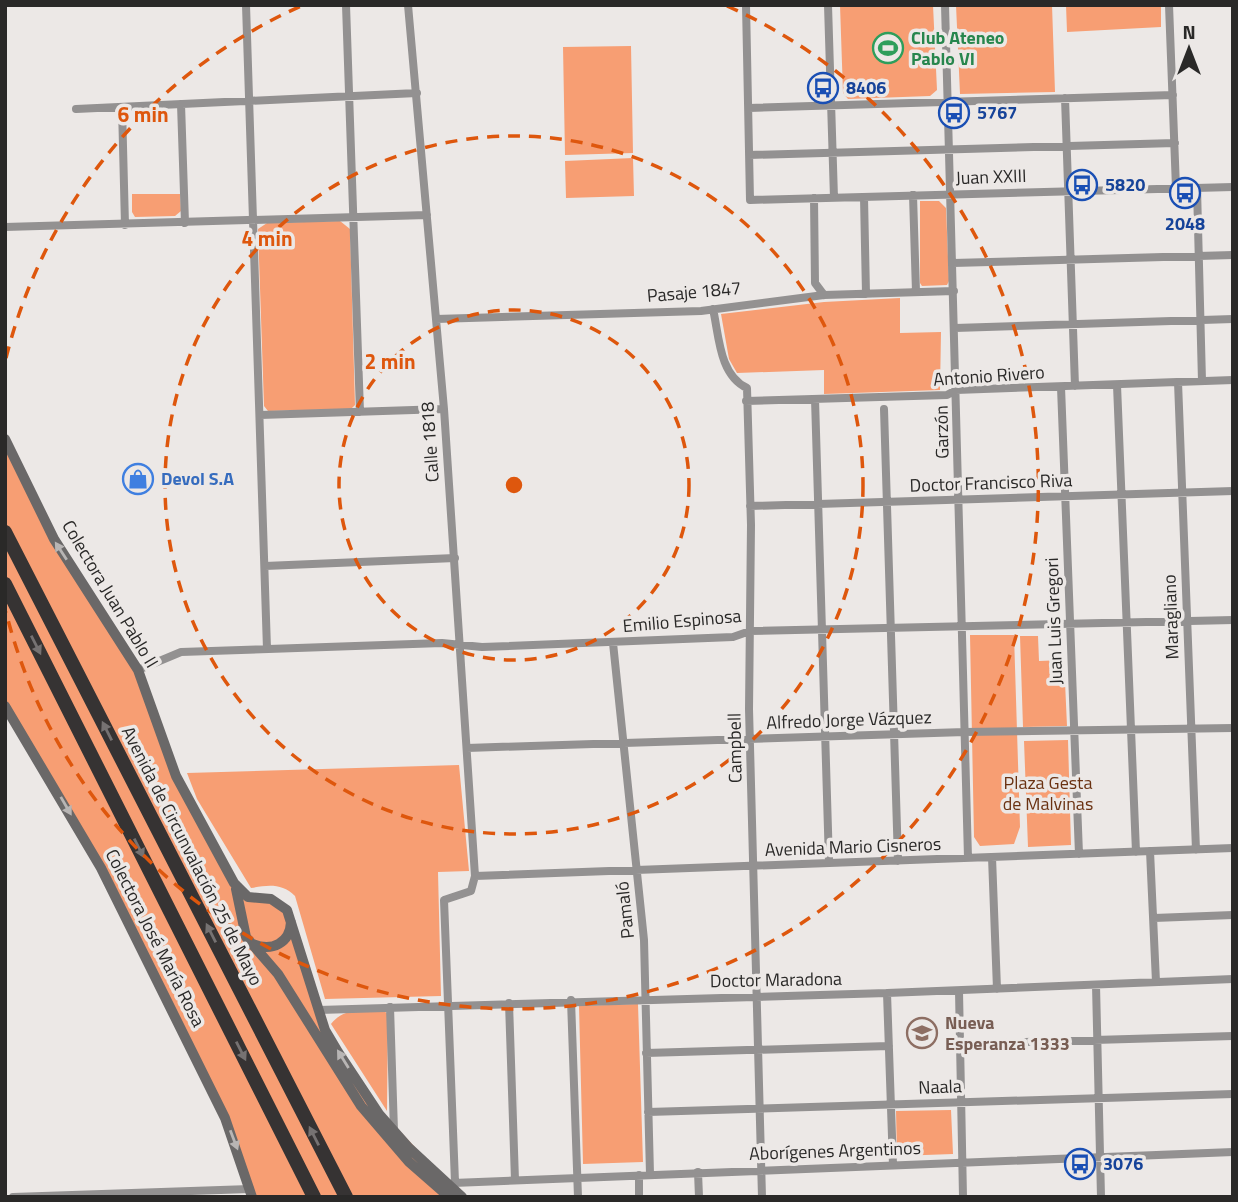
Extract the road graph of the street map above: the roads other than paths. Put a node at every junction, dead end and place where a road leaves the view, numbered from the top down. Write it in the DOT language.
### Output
graph roads {
  1 [pos="246,5"];
  2 [pos="346,5"];
  3 [pos="408,5"];
  4 [pos="746,5"];
  5 [pos="828,5"];
  6 [pos="945,5"];
  7 [pos="1170,5"];
  8 [pos="417,93"];
  9 [pos="349,95"];
  10 [pos="1173,95"];
  11 [pos="1065,99"];
  12 [pos="251,100"];
  13 [pos="949,102"];
  14 [pos="181,104"];
  15 [pos="831,105"];
  16 [pos="122,107"];
  17 [pos="76,108"];
  18 [pos="749,108"];
  19 [pos="1175,142"];
  20 [pos="1067,146"];
  21 [pos="950,149"];
  22 [pos="833,153"];
  23 [pos="749,155"];
  24 [pos="1233,187"];
  25 [pos="1176,188"];
  26 [pos="1197,188"];
  27 [pos="1068,191"];
  28 [pos="951,194"];
  29 [pos="913,195"];
  30 [pos="864,197"];
  31 [pos="814,198"];
  32 [pos="834,198"];
  33 [pos="427,215"];
  34 [pos="353,218"];
  35 [pos="254,221"];
  36 [pos="185,223"];
  37 [pos="125,225"];
  38 [pos="5,227"];
  39 [pos="1233,255"];
  40 [pos="1199,256"];
  41 [pos="1070,259"];
  42 [pos="953,262"];
  43 [pos="954,291"];
  44 [pos="916,292"];
  45 [pos="866,294"];
  46 [pos="824,295"];
  47 [pos="713,309"];
  48 [pos="436,319"];
  49 [pos="1233,319"];
  50 [pos="1200,320"];
  51 [pos="1073,325"];
  52 [pos="955,328"];
  53 [pos="1233,380"];
  54 [pos="1202,381"];
  55 [pos="1178,382"];
  56 [pos="1117,384"];
  57 [pos="1075,386"];
  58 [pos="1061,387"];
  59 [pos="956,390"];
  60 [pos="815,399"];
  61 [pos="747,401"];
  62 [pos="444,409"];
  63 [pos="884,409"];
  64 [pos="360,412"];
  65 [pos="260,415"];
  66 [pos="5,439"];
  67 [pos="1233,491"];
  68 [pos="1182,493"];
  69 [pos="1122,495"];
  70 [pos="1065,496"];
  71 [pos="959,499"];
  72 [pos="887,502"];
  73 [pos="818,503"];
  74 [pos="750,506"];
  75 [pos="5,532"];
  76 [pos="455,558"];
  77 [pos="265,565"];
  78 [pos="5,584"];
  79 [pos="1233,621"];
  80 [pos="1187,622"];
  81 [pos="1127,624"];
  82 [pos="962,625"];
  83 [pos="1070,625"];
  84 [pos="891,627"];
  85 [pos="822,629"];
  86 [pos="750,631"];
  87 [pos="613,643"];
  88 [pos="460,645"];
  89 [pos="267,649"];
  90 [pos="138,670"];
  91 [pos="5,706"];
  92 [pos="1233,728"];
  93 [pos="1191,729"];
  94 [pos="1131,731"];
  95 [pos="965,732"];
  96 [pos="1074,733"];
  97 [pos="894,735"];
  98 [pos="825,737"];
  99 [pos="750,739"];
  100 [pos="624,743"];
  101 [pos="467,748"];
  102 [pos="1233,848"];
  103 [pos="1196,850"];
  104 [pos="1150,851"];
  105 [pos="1136,852"];
  106 [pos="1079,854"];
  107 [pos="992,857"];
  108 [pos="968,858"];
  109 [pos="898,861"];
  110 [pos="829,863"];
  111 [pos="753,866"];
  112 [pos="637,870"];
  113 [pos="475,876"];
  114 [pos="234,883"];
  115 [pos="261,899"];
  116 [pos="1233,915"];
  117 [pos="1154,918"];
  118 [pos="291,919"];
  119 [pos="242,920"];
  120 [pos="252,943"];
  121 [pos="1233,979"];
  122 [pos="1156,982"];
  123 [pos="1096,985"];
  124 [pos="996,989"];
  125 [pos="959,991"];
  126 [pos="887,993"];
  127 [pos="756,997"];
  128 [pos="644,999"];
  129 [pos="571,1000"];
  130 [pos="509,1003"];
  131 [pos="450,1005"];
  132 [pos="390,1007"];
  133 [pos="319,1010"];
  134 [pos="1233,1036"];
  135 [pos="1097,1040"];
  136 [pos="960,1044"];
  137 [pos="888,1046"];
  138 [pos="758,1050"];
  139 [pos="646,1053"];
  140 [pos="1233,1094"];
  141 [pos="1098,1098"];
  142 [pos="961,1102"];
  143 [pos="890,1104"];
  144 [pos="760,1108"];
  145 [pos="648,1112"];
  146 [pos="394,1131"];
  147 [pos="1233,1152"];
  148 [pos="1099,1157"];
  149 [pos="962,1162"];
  150 [pos="893,1165"];
  151 [pos="761,1170"];
  152 [pos="698,1172"];
  153 [pos="650,1174"];
  154 [pos="639,1175"];
  155 [pos="577,1177"];
  156 [pos="515,1180"];
  157 [pos="449,1188"];
  158 [pos="251,1193"];
  159 [pos="13,1197"];
  160 [pos="314,1197"];
  161 [pos="345,1197"];
  162 [pos="462,1197"];
  163 [pos="578,1197"];
  164 [pos="639,1197"];
  165 [pos="699,1197"];
  166 [pos="762,1197"];
  167 [pos="963,1197"];
  168 [pos="1101,1197"];
  1 -- 12 [label="street"];
  2 -- 9 [label="street"];
  3 -- 8 [label="street, Calle 1818"];
  4 -- 18 [label="street"];
  5 -- 15 [label="street"];
  6 -- 13 [label="street, Garzón"];
  7 -- 10 [label="street"];
  8 -- 9 [label="street"];
  8 -- 33 [label="street, Calle 1818"];
  9 -- 12 [label="street"];
  9 -- 34 [label="street"];
  10 -- 11 [label="street"];
  10 -- 19 [label="street"];
  11 -- 13 [label="street"];
  11 -- 20 [label="street"];
  12 -- 14 [label="street"];
  12 -- 35 [label="street"];
  13 -- 15 [label="street"];
  13 -- 21 [label="street, Garzón"];
  14 -- 16 [label="street"];
  14 -- 36 [label="street"];
  15 -- 18 [label="street"];
  15 -- 22 [label="street"];
  16 -- 17 [label="street"];
  16 -- 37 [label="street"];
  18 -- 23 [label="street"];
  19 -- 20 [label="street"];
  19 -- 25 [label="street"];
  20 -- 21 [label="street"];
  20 -- 27 [label="street"];
  21 -- 22 [label="street"];
  21 -- 28 [label="street, Garzón"];
  22 -- 23 [label="street"];
  22 -- 32 [label="street"];
  23 -- 31 [label="street, Juan XXIII"];
  24 -- 26 [label="street, Juan XXIII"];
  25 -- 26 [label="street, Juan XXIII"];
  25 -- 27 [label="street, Juan XXIII"];
  26 -- 40 [label="street"];
  27 -- 28 [label="street, Juan XXIII"];
  27 -- 41 [label="street"];
  28 -- 29 [label="street, Juan XXIII"];
  28 -- 42 [label="street, Garzón"];
  29 -- 30 [label="street, Juan XXIII"];
  29 -- 44 [label="street"];
  30 -- 32 [label="street, Juan XXIII"];
  30 -- 45 [label="street"];
  31 -- 32 [label="street, Juan XXIII"];
  31 -- 46 [label="street"];
  33 -- 34 [label="street"];
  33 -- 48 [label="street, Calle 1818"];
  34 -- 35 [label="street"];
  34 -- 64 [label="street"];
  35 -- 36 [label="street"];
  35 -- 65 [label="street"];
  36 -- 37 [label="street"];
  37 -- 38 [label="street"];
  39 -- 40 [label="street"];
  40 -- 41 [label="street"];
  40 -- 50 [label="street"];
  41 -- 42 [label="street"];
  41 -- 51 [label="street"];
  42 -- 43 [label="street, Garzón"];
  43 -- 44 [label="street, Pasaje 1847"];
  43 -- 52 [label="street, Garzón"];
  44 -- 45 [label="street, Pasaje 1847"];
  45 -- 46 [label="street, Pasaje 1847"];
  46 -- 47 [label="street, Pasaje 1847"];
  47 -- 48 [label="street, Pasaje 1847"];
  47 -- 61 [label="street, Campbell"];
  48 -- 62 [label="street, Calle 1818"];
  49 -- 50 [label="street"];
  50 -- 51 [label="street"];
  50 -- 54 [label="street"];
  51 -- 52 [label="street"];
  51 -- 57 [label="street"];
  52 -- 59 [label="street, Garzón"];
  53 -- 54 [label="street, Antonio Rivero"];
  54 -- 55 [label="street, Antonio Rivero"];
  55 -- 56 [label="street, Antonio Rivero"];
  55 -- 68 [label="street, Maragliano"];
  56 -- 57 [label="street, Antonio Rivero"];
  56 -- 69 [label="street"];
  57 -- 58 [label="street, Antonio Rivero"];
  58 -- 59 [label="street, Antonio Rivero"];
  58 -- 70 [label="street, Juan Luis Gregori"];
  59 -- 60 [label="street, Antonio Rivero"];
  59 -- 71 [label="street, Garzón"];
  60 -- 61 [label="street, Antonio Rivero"];
  60 -- 73 [label="street"];
  61 -- 74 [label="street, Campbell"];
  62 -- 64 [label="street"];
  62 -- 76 [label="street, Calle 1818"];
  63 -- 72 [label="street"];
  64 -- 65 [label="street"];
  65 -- 77 [label="street"];
  90 -- 66 [label="main road, Colectora Juan Pablo II, one-way"];
  67 -- 68 [label="street, Doctor Francisco Riva"];
  68 -- 69 [label="street, Doctor Francisco Riva"];
  68 -- 80 [label="street, Maragliano"];
  69 -- 70 [label="street, Doctor Francisco Riva"];
  69 -- 81 [label="street"];
  70 -- 71 [label="street, Doctor Francisco Riva"];
  70 -- 83 [label="street, Juan Luis Gregori"];
  71 -- 72 [label="street, Doctor Francisco Riva"];
  71 -- 82 [label="street, Garzón"];
  72 -- 73 [label="street, Doctor Francisco Riva"];
  72 -- 84 [label="street"];
  73 -- 74 [label="street, Doctor Francisco Riva"];
  73 -- 85 [label="street"];
  74 -- 86 [label="street, Campbell"];
  161 -- 75 [label="highway, Avenida de Circunvalación 25 de Mayo, one-way"];
  76 -- 77 [label="street"];
  76 -- 88 [label="street, Calle 1818"];
  77 -- 89 [label="street"];
  78 -- 160 [label="highway, one-way"];
  79 -- 80 [label="street, Emilio Espinosa"];
  80 -- 81 [label="street, Emilio Espinosa"];
  80 -- 93 [label="street, Maragliano"];
  81 -- 83 [label="street, Emilio Espinosa"];
  81 -- 94 [label="street"];
  82 -- 83 [label="street, Emilio Espinosa"];
  82 -- 84 [label="street, Emilio Espinosa"];
  82 -- 95 [label="street, Garzón"];
  83 -- 96 [label="street, Juan Luis Gregori"];
  84 -- 85 [label="street, Emilio Espinosa"];
  84 -- 97 [label="street"];
  85 -- 86 [label="street, Emilio Espinosa"];
  85 -- 98 [label="street"];
  86 -- 87 [label="street, Emilio Espinosa"];
  86 -- 99 [label="street, Campbell"];
  87 -- 88 [label="street, Emilio Espinosa"];
  87 -- 100 [label="street, Pamaló"];
  88 -- 89 [label="street, Emilio Espinosa"];
  88 -- 101 [label="street, Calle 1818"];
  89 -- 90 [label="street, Emilio Espinosa"];
  90 -- 114 [label="main road, Colectora Juan Pablo II"];
  91 -- 158 [label="main road, Colectora José María Rosa, one-way"];
  92 -- 93 [label="street, Alfredo Jorge Vázquez"];
  93 -- 94 [label="street, Alfredo Jorge Vázquez"];
  93 -- 103 [label="street, Maragliano"];
  94 -- 96 [label="street, Alfredo Jorge Vázquez"];
  94 -- 105 [label="street"];
  95 -- 96 [label="street, Alfredo Jorge Vázquez"];
  95 -- 97 [label="street, Alfredo Jorge Vázquez"];
  95 -- 108 [label="street, Garzón"];
  96 -- 106 [label="street, Juan Luis Gregori"];
  97 -- 98 [label="street, Alfredo Jorge Vázquez"];
  97 -- 109 [label="street"];
  98 -- 99 [label="street, Alfredo Jorge Vázquez"];
  98 -- 110 [label="street"];
  99 -- 100 [label="street, Alfredo Jorge Vázquez"];
  99 -- 111 [label="street, Campbell"];
  100 -- 101 [label="street, Alfredo Jorge Vázquez"];
  100 -- 112 [label="street, Pamaló"];
  101 -- 113 [label="street, Calle 1818"];
  102 -- 103 [label="street, Avenida Mario Cisneros"];
  103 -- 104 [label="street, Avenida Mario Cisneros"];
  104 -- 105 [label="street, Avenida Mario Cisneros"];
  104 -- 117 [label="street"];
  105 -- 106 [label="street, Avenida Mario Cisneros"];
  106 -- 107 [label="street, Avenida Mario Cisneros"];
  107 -- 108 [label="street, Avenida Mario Cisneros"];
  107 -- 124 [label="street"];
  108 -- 109 [label="street, Avenida Mario Cisneros"];
  109 -- 110 [label="street, Avenida Mario Cisneros"];
  110 -- 111 [label="street, Avenida Mario Cisneros"];
  111 -- 112 [label="street, Avenida Mario Cisneros"];
  111 -- 127 [label="street, Campbell"];
  112 -- 113 [label="street, Avenida Mario Cisneros"];
  112 -- 128 [label="street, Pamaló"];
  113 -- 131 [label="street"];
  114 -- 115 [label="main road"];
  114 -- 119 [label="main road, Colectora Juan Pablo II"];
  115 -- 118 [label="main road"];
  115 -- 119 [label="main road"];
  116 -- 117 [label="street"];
  117 -- 122 [label="street"];
  118 -- 120 [label="main road"];
  118 -- 133 [label="main road, Colectora Juan Pablo II"];
  119 -- 120 [label="main road, Colectora Juan Pablo II"];
  120 -- 157 [label="main road, Colectora Juan Pablo II"];
  121 -- 122 [label="street, Doctor Maradona"];
  122 -- 123 [label="street, Doctor Maradona"];
  123 -- 124 [label="street, Doctor Maradona"];
  123 -- 135 [label="street"];
  124 -- 125 [label="street, Doctor Maradona"];
  125 -- 126 [label="street, Doctor Maradona"];
  125 -- 136 [label="street"];
  126 -- 127 [label="street, Doctor Maradona"];
  126 -- 137 [label="street"];
  127 -- 128 [label="street, Doctor Maradona"];
  127 -- 138 [label="street, Campbell"];
  128 -- 129 [label="street, Doctor Maradona"];
  128 -- 139 [label="street, Pamaló"];
  129 -- 130 [label="street, Doctor Maradona"];
  129 -- 155 [label="street"];
  130 -- 131 [label="street, Doctor Maradona"];
  130 -- 156 [label="street"];
  131 -- 132 [label="street, Doctor Maradona"];
  131 -- 157 [label="street"];
  132 -- 133 [label="street, Doctor Maradona"];
  132 -- 146 [label="street"];
  146 -- 133 [label="main road, Colectora Juan Pablo II, one-way"];
  134 -- 135 [label="street"];
  135 -- 136 [label="street"];
  135 -- 141 [label="street"];
  136 -- 142 [label="street"];
  137 -- 138 [label="street"];
  137 -- 143 [label="street"];
  138 -- 139 [label="street"];
  138 -- 144 [label="street, Campbell"];
  139 -- 145 [label="street, Pamaló"];
  140 -- 141 [label="street, Naala"];
  141 -- 142 [label="street, Naala"];
  141 -- 148 [label="street"];
  142 -- 143 [label="street, Naala"];
  142 -- 149 [label="street"];
  143 -- 144 [label="street, Naala"];
  143 -- 150 [label="street"];
  144 -- 145 [label="street, Naala"];
  144 -- 151 [label="street, Campbell"];
  145 -- 153 [label="street, Pamaló"];
  146 -- 157 [label="main road, Colectora Juan Pablo II"];
  147 -- 148 [label="street, Aborígenes Argentinos"];
  148 -- 149 [label="street, Aborígenes Argentinos"];
  148 -- 168 [label="street"];
  149 -- 150 [label="street, Aborígenes Argentinos"];
  149 -- 167 [label="street"];
  150 -- 151 [label="street, Aborígenes Argentinos"];
  151 -- 152 [label="street, Aborígenes Argentinos"];
  151 -- 166 [label="street, Campbell"];
  152 -- 153 [label="street, Aborígenes Argentinos"];
  152 -- 165 [label="street"];
  153 -- 154 [label="street, Aborígenes Argentinos"];
  154 -- 155 [label="street, Aborígenes Argentinos"];
  154 -- 164 [label="street"];
  155 -- 156 [label="street, Aborígenes Argentinos"];
  155 -- 163 [label="street"];
  156 -- 157 [label="street, Aborígenes Argentinos"];
  157 -- 162 [label="main road, Colectora Juan Pablo II"];
  158 -- 159 [label="street"];
}
